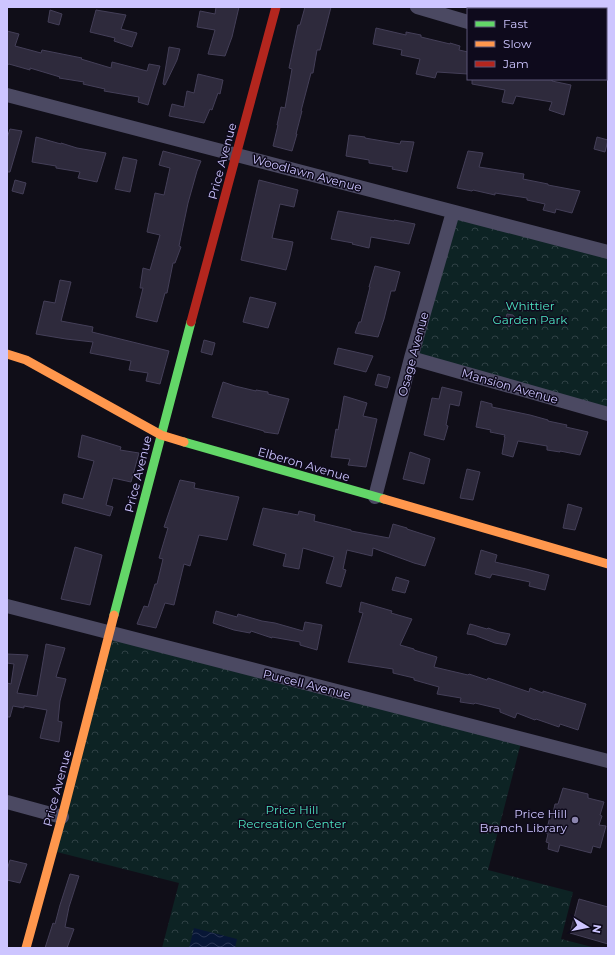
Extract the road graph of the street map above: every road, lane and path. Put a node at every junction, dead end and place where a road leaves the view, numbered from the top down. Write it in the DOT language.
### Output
graph roads {
  1 [pos="276,7"];
  2 [pos="417,7"];
  3 [pos="467,22"];
  4 [pos="7,94"];
  5 [pos="236,154"];
  6 [pos="453,212"];
  7 [pos="608,252"];
  8 [pos="7,354"];
  9 [pos="411,358"];
  10 [pos="608,414"];
  11 [pos="160,435"];
  12 [pos="375,496"];
  13 [pos="608,564"];
  14 [pos="7,606"];
  15 [pos="110,633"];
  16 [pos="608,761"];
  17 [pos="7,802"];
  18 [pos="62,817"];
  19 [pos="26,948"];
  1 -- 5 [label="street, Price Avenue"];
  2 -- 3 [label="street"];
  4 -- 5 [label="street, Woodlawn Avenue"];
  5 -- 6 [label="street, Woodlawn Avenue"];
  5 -- 11 [label="street, Price Avenue"];
  6 -- 7 [label="street, Woodlawn Avenue"];
  6 -- 9 [label="street, Osage Avenue"];
  8 -- 11 [label="street, Elberon Avenue"];
  9 -- 10 [label="street, Mansion Avenue"];
  9 -- 12 [label="street, Osage Avenue"];
  11 -- 12 [label="street, Elberon Avenue"];
  11 -- 15 [label="street, Price Avenue"];
  12 -- 13 [label="street, Elberon Avenue"];
  14 -- 15 [label="street, Purcell Avenue"];
  15 -- 16 [label="street, Purcell Avenue"];
  15 -- 18 [label="street, Price Avenue"];
  17 -- 18 [label="street"];
  18 -- 19 [label="street, Price Avenue"];
}
